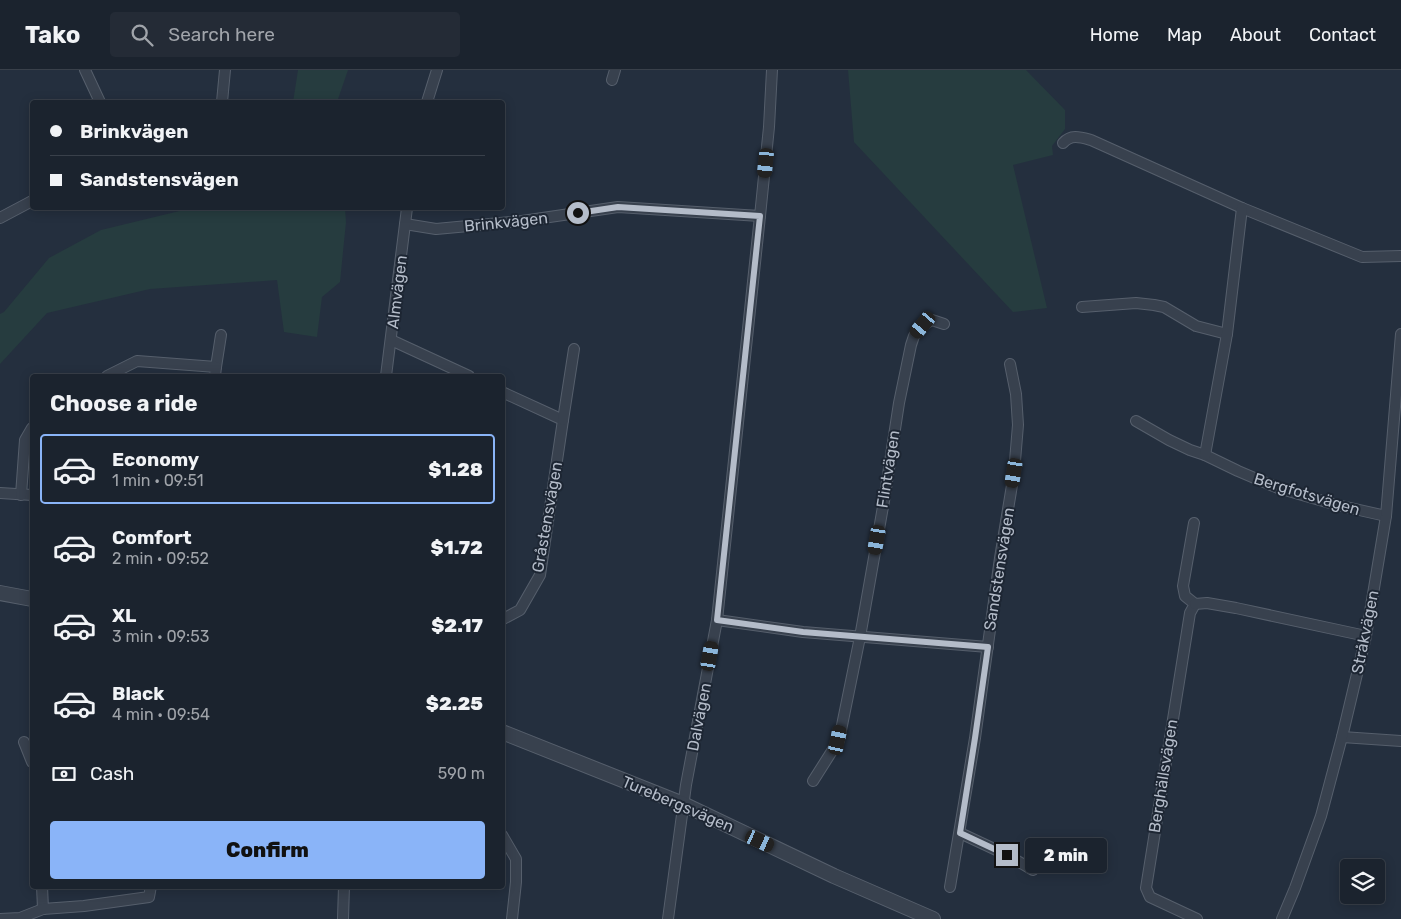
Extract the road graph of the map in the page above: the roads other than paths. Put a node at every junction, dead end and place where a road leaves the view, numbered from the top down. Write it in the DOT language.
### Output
graph roads {
  1 [pos="84,70"];
  2 [pos="225,70"];
  3 [pos="437,70"];
  4 [pos="772,70"];
  5 [pos="99,100"];
  6 [pos="222,100"];
  7 [pos="428,100"];
  8 [pos="1063,143"];
  9 [pos="30,202"];
  10 [pos="1242,208"];
  11 [pos="407,210"];
  12 [pos="760,216"];
  13 [pos="0,218"];
  14 [pos="405,224"];
  15 [pos="1401,256"];
  16 [pos="1082,307"];
  17 [pos="944,324"];
  18 [pos="1227,334"];
  19 [pos="1401,334"];
  20 [pos="221,335"];
  21 [pos="391,340"];
  22 [pos="574,349"];
  23 [pos="1010,364"];
  24 [pos="216,372"];
  25 [pos="111,374"];
  26 [pos="386,374"];
  27 [pos="465,374"];
  28 [pos="505,393"];
  29 [pos="563,420"];
  30 [pos="1136,421"];
  31 [pos="30,432"];
  32 [pos="1205,454"];
  33 [pos="0,493"];
  34 [pos="21,495"];
  35 [pos="30,495"];
  36 [pos="1386,516"];
  37 [pos="1194,523"];
  38 [pos="0,593"];
  39 [pos="30,599"];
  40 [pos="1195,604"];
  41 [pos="505,618"];
  42 [pos="717,620"];
  43 [pos="1366,636"];
  44 [pos="860,637"];
  45 [pos="988,647"];
  46 [pos="505,733"];
  47 [pos="1342,737"];
  48 [pos="24,742"];
  49 [pos="1401,742"];
  50 [pos="30,757"];
  51 [pos="812,780"];
  52 [pos="683,804"];
  53 [pos="960,833"];
  54 [pos="505,840"];
  55 [pos="1033,870"];
  56 [pos="950,888"];
  57 [pos="42,889"];
  58 [pos="150,889"];
  59 [pos="344,889"];
  60 [pos="43,909"];
  61 [pos="0,919"];
  62 [pos="343,919"];
  63 [pos="512,919"];
  64 [pos="668,919"];
  65 [pos="933,919"];
  66 [pos="1198,919"];
  67 [pos="1282,919"];
  1 -- 5 [label="street"];
  2 -- 6 [label="street"];
  3 -- 7 [label="street"];
  4 -- 12 [label="street"];
  8 -- 10 [label="street"];
  9 -- 13 [label="street"];
  10 -- 15 [label="street"];
  10 -- 18 [label="street"];
  11 -- 14 [label="street, Almvägen"];
  12 -- 14 [label="street, Brinkvägen"];
  12 -- 42 [label="street, Dalvägen"];
  14 -- 21 [label="street, Almvägen"];
  16 -- 18 [label="street"];
  17 -- 44 [label="street, Flintvägen"];
  18 -- 32 [label="street"];
  19 -- 36 [label="street, Stråkvägen"];
  20 -- 24 [label="street"];
  21 -- 26 [label="street, Almvägen"];
  21 -- 27 [label="street"];
  22 -- 29 [label="street, Gråstensvägen"];
  23 -- 45 [label="street, Sandstensvägen"];
  24 -- 25 [label="street"];
  28 -- 29 [label="street"];
  29 -- 41 [label="street, Gråstensvägen"];
  30 -- 32 [label="street, Bergfotsvägen"];
  31 -- 34 [label="street"];
  32 -- 36 [label="street, Bergfotsvägen"];
  33 -- 34 [label="street"];
  34 -- 35 [label="street"];
  36 -- 43 [label="street, Stråkvägen"];
  37 -- 40 [label="street"];
  38 -- 39 [label="street"];
  40 -- 43 [label="street"];
  40 -- 66 [label="street, Berghällsvägen"];
  42 -- 44 [label="street"];
  42 -- 52 [label="street, Dalvägen"];
  43 -- 47 [label="street, Stråkvägen"];
  44 -- 45 [label="street"];
  44 -- 51 [label="street, Flintvägen"];
  45 -- 53 [label="street, Sandstensvägen"];
  46 -- 52 [label="street, Turebergsvägen"];
  47 -- 49 [label="street"];
  47 -- 67 [label="street, Stråkvägen"];
  48 -- 50 [label="street"];
  52 -- 64 [label="street, Dalvägen"];
  52 -- 65 [label="street, Turebergsvägen"];
  53 -- 55 [label="street"];
  53 -- 56 [label="street, Sandstensvägen"];
  54 -- 63 [label="street"];
  57 -- 60 [label="street"];
  58 -- 60 [label="street"];
  59 -- 62 [label="street"];
  60 -- 61 [label="street"];
}
